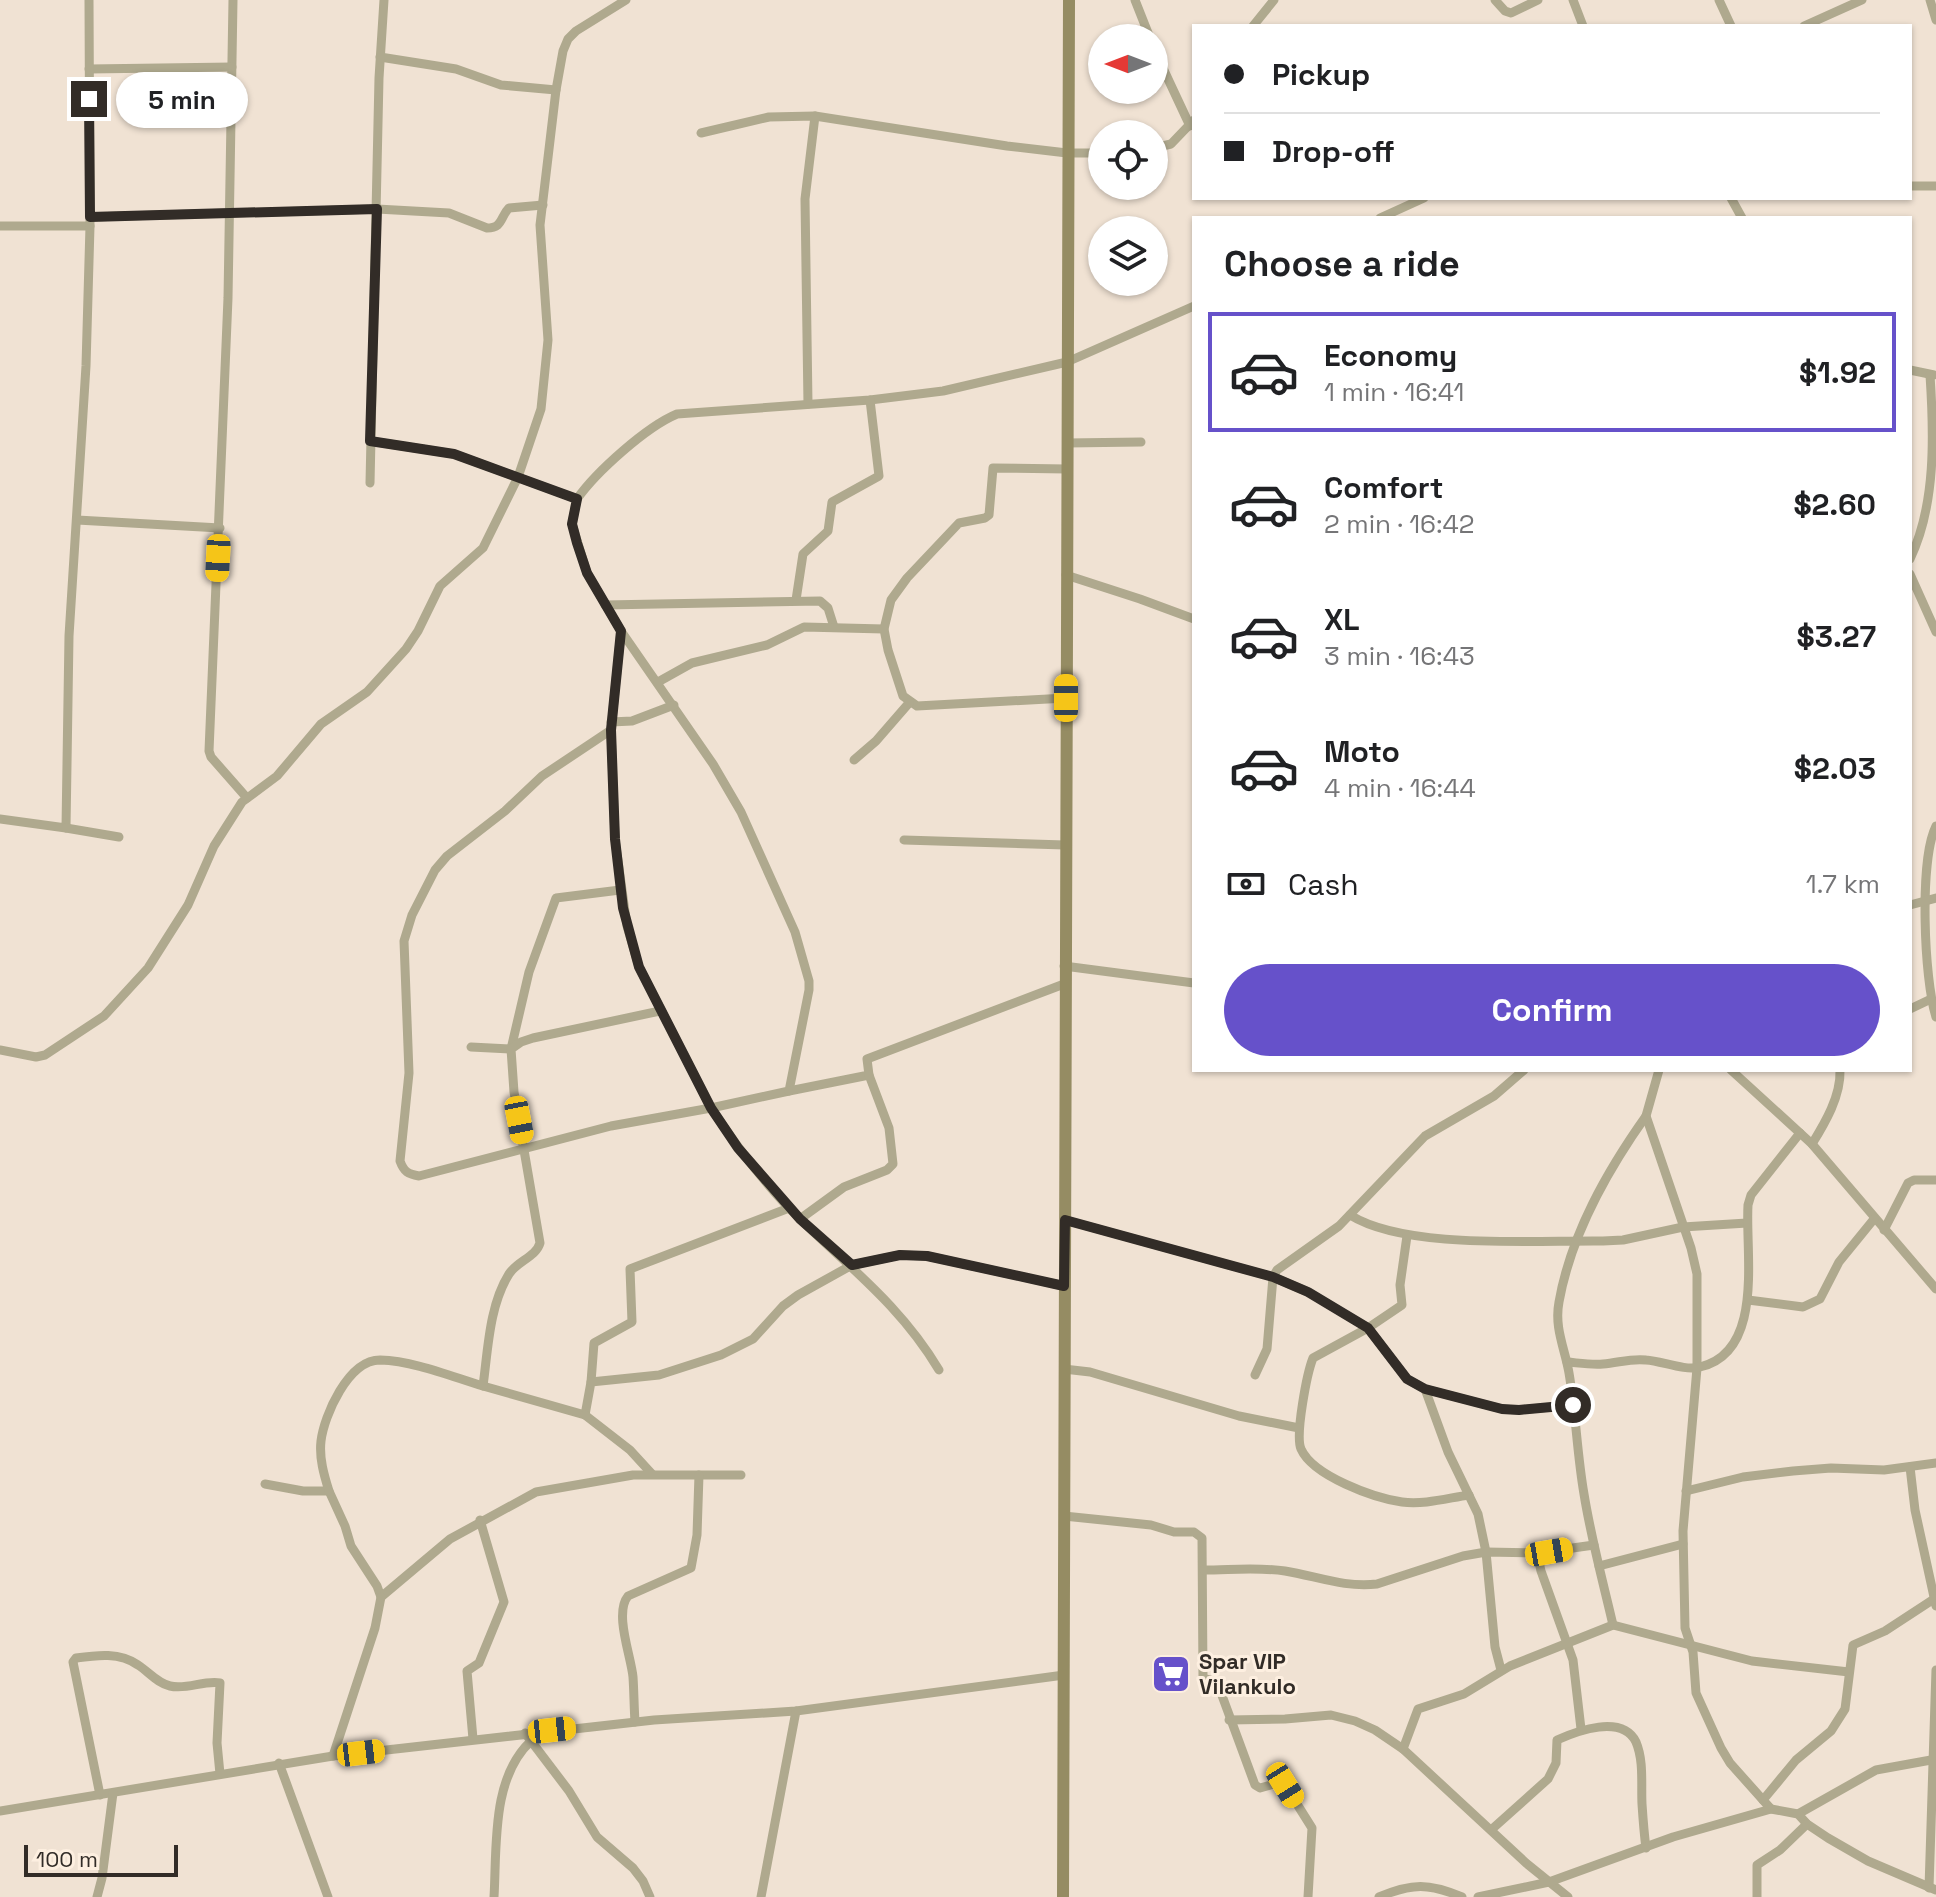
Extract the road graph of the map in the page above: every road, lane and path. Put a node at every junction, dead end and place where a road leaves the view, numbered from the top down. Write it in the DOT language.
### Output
graph roads {
  1 [pos="89,0"];
  2 [pos="233,0"];
  3 [pos="384,0"];
  4 [pos="626,0"];
  5 [pos="1069,0"];
  6 [pos="1135,0"];
  7 [pos="1274,0"];
  8 [pos="1495,0"];
  9 [pos="1538,0"];
  10 [pos="1573,0"];
  11 [pos="1719,0"];
  12 [pos="1862,0"];
  13 [pos="1930,0"];
  14 [pos="1936,20"];
  15 [pos="1144,24"];
  16 [pos="1255,24"];
  17 [pos="1582,24"];
  18 [pos="1730,24"];
  19 [pos="1808,24"];
  20 [pos="380,57"];
  21 [pos="232,67"];
  22 [pos="89,69"];
  23 [pos="1168,76"];
  24 [pos="556,90"];
  25 [pos="815,116"];
  26 [pos="1192,123"];
  27 [pos="701,133"];
  28 [pos="1168,145"];
  29 [pos="1067,153"];
  30 [pos="1088,153"];
  31 [pos="1912,186"];
  32 [pos="1936,186"];
  33 [pos="1420,200"];
  34 [pos="543,205"];
  35 [pos="377,209"];
  36 [pos="229,214"];
  37 [pos="1384,216"];
  38 [pos="90,222"];
  39 [pos="0,226"];
  40 [pos="1192,307"];
  41 [pos="1067,362"];
  42 [pos="1912,370"];
  43 [pos="1933,375"];
  44 [pos="870,400"];
  45 [pos="808,404"];
  46 [pos="370,441"];
  47 [pos="1141,442"];
  48 [pos="1067,443"];
  49 [pos="1067,469"];
  50 [pos="1934,471"];
  51 [pos="518,477"];
  52 [pos="370,483"];
  53 [pos="577,499"];
  54 [pos="77,520"];
  55 [pos="220,528"];
  56 [pos="1912,528"];
  57 [pos="1924,528"];
  58 [pos="1912,555"];
  59 [pos="1066,575"];
  60 [pos="1912,578"];
  61 [pos="796,600"];
  62 [pos="605,605"];
  63 [pos="1192,618"];
  64 [pos="834,627"];
  65 [pos="884,629"];
  66 [pos="621,631"];
  67 [pos="1936,632"];
  68 [pos="658,682"];
  69 [pos="1066,698"];
  70 [pos="909,703"];
  71 [pos="674,705"];
  72 [pos="611,726"];
  73 [pos="854,760"];
  74 [pos="247,798"];
  75 [pos="0,819"];
  76 [pos="1936,826"];
  77 [pos="66,828"];
  78 [pos="119,837"];
  79 [pos="904,840"];
  80 [pos="1065,845"];
  81 [pos="620,890"];
  82 [pos="1931,900"];
  83 [pos="1932,965"];
  84 [pos="1064,966"];
  85 [pos="1192,983"];
  86 [pos="1064,984"];
  87 [pos="1931,999"];
  88 [pos="1912,1008"];
  89 [pos="660,1011"];
  90 [pos="1936,1017"];
  91 [pos="471,1047"];
  92 [pos="511,1049"];
  93 [pos="0,1050"];
  94 [pos="1522,1072"];
  95 [pos="1658,1072"];
  96 [pos="1733,1072"];
  97 [pos="1840,1072"];
  98 [pos="869,1075"];
  99 [pos="789,1091"];
  100 [pos="711,1108"];
  101 [pos="1646,1116"];
  102 [pos="1800,1133"];
  103 [pos="1812,1144"];
  104 [pos="524,1148"];
  105 [pos="1936,1180"];
  106 [pos="789,1208"];
  107 [pos="1350,1215"];
  108 [pos="800,1219"];
  109 [pos="1874,1219"];
  110 [pos="1065,1220"];
  111 [pos="1747,1223"];
  112 [pos="1683,1227"];
  113 [pos="1884,1230"];
  114 [pos="1407,1236"];
  115 [pos="1577,1241"];
  116 [pos="852,1265"];
  117 [pos="1273,1277"];
  118 [pos="1064,1286"];
  119 [pos="1936,1289"];
  120 [pos="1748,1300"];
  121 [pos="1368,1328"];
  122 [pos="1567,1362"];
  123 [pos="1697,1368"];
  124 [pos="1064,1369"];
  125 [pos="939,1370"];
  126 [pos="1255,1375"];
  127 [pos="591,1382"];
  128 [pos="483,1386"];
  129 [pos="1425,1389"];
  130 [pos="1573,1405"];
  131 [pos="585,1415"];
  132 [pos="1299,1428"];
  133 [pos="1936,1463"];
  134 [pos="1910,1467"];
  135 [pos="652,1474"];
  136 [pos="699,1475"];
  137 [pos="741,1475"];
  138 [pos="265,1484"];
  139 [pos="329,1491"];
  140 [pos="1686,1491"];
  141 [pos="1469,1495"];
  142 [pos="1064,1516"];
  143 [pos="480,1520"];
  144 [pos="1683,1544"];
  145 [pos="1594,1545"];
  146 [pos="1486,1552"];
  147 [pos="1537,1553"];
  148 [pos="1599,1566"];
  149 [pos="1204,1570"];
  150 [pos="381,1597"];
  151 [pos="1935,1602"];
  152 [pos="1613,1625"];
  153 [pos="1567,1644"];
  154 [pos="1691,1644"];
  155 [pos="1501,1670"];
  156 [pos="1936,1670"];
  157 [pos="1849,1672"];
  158 [pos="1064,1675"];
  159 [pos="796,1711"];
  160 [pos="1229,1720"];
  161 [pos="635,1722"];
  162 [pos="1581,1729"];
  163 [pos="528,1737"];
  164 [pos="473,1739"];
  165 [pos="1934,1744"];
  166 [pos="1403,1749"];
  167 [pos="333,1756"];
  168 [pos="1931,1760"];
  169 [pos="279,1763"];
  170 [pos="220,1774"];
  171 [pos="113,1793"];
  172 [pos="100,1795"];
  173 [pos="1763,1800"];
  174 [pos="1771,1809"];
  175 [pos="0,1811"];
  176 [pos="1798,1814"];
  177 [pos="1807,1824"];
  178 [pos="1491,1830"];
  179 [pos="1646,1848"];
  180 [pos="1549,1882"];
  181 [pos="1932,1889"];
  182 [pos="1457,1896"];
  183 [pos="97,1897"];
  184 [pos="328,1897"];
  185 [pos="494,1897"];
  186 [pos="650,1897"];
  187 [pos="761,1897"];
  188 [pos="1063,1897"];
  189 [pos="1308,1897"];
  190 [pos="1379,1897"];
  191 [pos="1478,1897"];
  192 [pos="1568,1897"];
  193 [pos="1757,1897"];
  1 -- 22 [label="street"];
  2 -- 21 [label="street"];
  3 -- 20 [label="street"];
  4 -- 24 [label="street"];
  5 -- 29 [label="main road"];
  6 -- 15 [label="street"];
  7 -- 16 [label="street"];
  8 -- 9 [label="street"];
  10 -- 17 [label="street"];
  11 -- 18 [label="street"];
  12 -- 19 [label="street"];
  13 -- 14 [label="street"];
  20 -- 24 [label="street"];
  20 -- 35 [label="street"];
  21 -- 22 [label="street"];
  21 -- 36 [label="street"];
  22 -- 38 [label="street"];
  23 -- 26 [label="street"];
  24 -- 34 [label="street"];
  25 -- 27 [label="street"];
  25 -- 29 [label="street"];
  25 -- 45 [label="street"];
  26 -- 28 [label="street"];
  29 -- 30 [label="street"];
  29 -- 41 [label="main road"];
  31 -- 32 [label="street"];
  33 -- 37 [label="street"];
  34 -- 35 [label="street"];
  34 -- 51 [label="street"];
  35 -- 36 [label="street"];
  35 -- 46 [label="street"];
  36 -- 38 [label="street"];
  36 -- 55 [label="street"];
  38 -- 39 [label="street"];
  38 -- 54 [label="street"];
  40 -- 41 [label="street"];
  41 -- 44 [label="street"];
  41 -- 48 [label="main road"];
  42 -- 43 [label="street"];
  43 -- 50 [label="street"];
  44 -- 45 [label="street"];
  44 -- 61 [label="street"];
  45 -- 53 [label="street"];
  46 -- 51 [label="street"];
  46 -- 52 [label="street"];
  47 -- 48 [label="street"];
  48 -- 49 [label="main road"];
  49 -- 59 [label="main road"];
  49 -- 65 [label="street"];
  50 -- 57 [label="street"];
  51 -- 53 [label="street"];
  51 -- 74 [label="street"];
  53 -- 62 [label="street"];
  54 -- 55 [label="street"];
  54 -- 77 [label="street"];
  55 -- 74 [label="street"];
  56 -- 57 [label="street"];
  57 -- 58 [label="street"];
  59 -- 63 [label="street"];
  59 -- 69 [label="main road"];
  60 -- 67 [label="street"];
  61 -- 62 [label="street"];
  61 -- 64 [label="street"];
  62 -- 66 [label="street"];
  64 -- 65 [label="street"];
  64 -- 68 [label="street"];
  65 -- 70 [label="street"];
  66 -- 68 [label="street"];
  66 -- 72 [label="street"];
  68 -- 71 [label="street"];
  69 -- 70 [label="street"];
  69 -- 80 [label="main road"];
  70 -- 73 [label="street"];
  71 -- 72 [label="street"];
  71 -- 99 [label="street"];
  72 -- 81 [label="street"];
  72 -- 104 [label="street"];
  74 -- 93 [label="street"];
  75 -- 77 [label="street"];
  76 -- 82 [label="street"];
  77 -- 78 [label="street"];
  79 -- 80 [label="street"];
  80 -- 84 [label="main road"];
  81 -- 89 [label="street"];
  81 -- 92 [label="street"];
  82 -- 83 [label="street"];
  83 -- 87 [label="street"];
  84 -- 85 [label="street"];
  84 -- 86 [label="main road"];
  86 -- 98 [label="street"];
  86 -- 110 [label="main road"];
  87 -- 88 [label="street"];
  87 -- 90 [label="street"];
  89 -- 92 [label="street"];
  89 -- 100 [label="street"];
  91 -- 92 [label="street"];
  92 -- 104 [label="street"];
  94 -- 107 [label="street"];
  95 -- 101 [label="street"];
  96 -- 102 [label="street"];
  97 -- 103 [label="street"];
  98 -- 99 [label="street"];
  98 -- 108 [label="street"];
  99 -- 100 [label="street"];
  100 -- 104 [label="street"];
  100 -- 106 [label="street"];
  101 -- 112 [label="street"];
  101 -- 115 [label="street"];
  102 -- 103 [label="street"];
  102 -- 111 [label="street"];
  103 -- 109 [label="street"];
  104 -- 128 [label="street"];
  105 -- 113 [label="street"];
  106 -- 108 [label="street"];
  106 -- 127 [label="street"];
  107 -- 114 [label="street"];
  107 -- 117 [label="street"];
  108 -- 116 [label="street"];
  109 -- 113 [label="street"];
  109 -- 120 [label="street"];
  110 -- 117 [label="street"];
  110 -- 118 [label="main road"];
  111 -- 112 [label="street"];
  111 -- 120 [label="street"];
  112 -- 115 [label="street"];
  112 -- 123 [label="street"];
  113 -- 119 [label="street"];
  114 -- 115 [label="street"];
  114 -- 121 [label="street"];
  115 -- 122 [label="street"];
  116 -- 118 [label="street"];
  116 -- 125 [label="street"];
  116 -- 127 [label="street"];
  117 -- 121 [label="street"];
  117 -- 126 [label="street"];
  118 -- 124 [label="main road"];
  120 -- 123 [label="street"];
  121 -- 129 [label="street"];
  121 -- 132 [label="street"];
  122 -- 123 [label="street"];
  122 -- 130 [label="street"];
  123 -- 140 [label="street"];
  124 -- 132 [label="street"];
  124 -- 142 [label="main road"];
  127 -- 131 [label="street"];
  128 -- 131 [label="street"];
  128 -- 139 [label="street"];
  129 -- 130 [label="street"];
  129 -- 141 [label="street"];
  130 -- 145 [label="street"];
  131 -- 135 [label="street"];
  132 -- 141 [label="street"];
  133 -- 134 [label="street"];
  134 -- 140 [label="street"];
  134 -- 151 [label="street"];
  135 -- 136 [label="street"];
  135 -- 143 [label="street"];
  136 -- 137 [label="street"];
  136 -- 161 [label="street"];
  138 -- 139 [label="street"];
  139 -- 150 [label="street"];
  140 -- 144 [label="street"];
  141 -- 146 [label="street"];
  142 -- 149 [label="street"];
  142 -- 158 [label="main road"];
  143 -- 150 [label="street"];
  143 -- 164 [label="street"];
  144 -- 148 [label="street"];
  144 -- 154 [label="street"];
  145 -- 147 [label="street"];
  145 -- 148 [label="street"];
  146 -- 147 [label="street"];
  146 -- 149 [label="street"];
  146 -- 155 [label="street"];
  147 -- 153 [label="street"];
  148 -- 152 [label="street"];
  149 -- 160 [label="street"];
  150 -- 167 [label="street"];
  151 -- 157 [label="street"];
  152 -- 153 [label="street"];
  152 -- 154 [label="street"];
  153 -- 155 [label="street"];
  153 -- 162 [label="street"];
  154 -- 157 [label="street"];
  154 -- 173 [label="street"];
  155 -- 166 [label="street"];
  156 -- 165 [label="street"];
  157 -- 173 [label="street"];
  158 -- 159 [label="street"];
  158 -- 188 [label="main road"];
  159 -- 161 [label="street"];
  159 -- 187 [label="street"];
  160 -- 166 [label="street"];
  160 -- 189 [label="street"];
  161 -- 163 [label="street"];
  162 -- 178 [label="street"];
  162 -- 179 [label="street"];
  163 -- 164 [label="street"];
  163 -- 185 [label="street"];
  163 -- 186 [label="street"];
  164 -- 167 [label="street"];
  165 -- 168 [label="street"];
  166 -- 178 [label="street"];
  167 -- 169 [label="street"];
  168 -- 176 [label="street"];
  168 -- 181 [label="street"];
  169 -- 170 [label="street"];
  169 -- 184 [label="street"];
  170 -- 171 [label="street"];
  170 -- 172 [label="street"];
  171 -- 172 [label="street"];
  171 -- 183 [label="street"];
  172 -- 175 [label="street"];
  173 -- 174 [label="street"];
  174 -- 176 [label="street"];
  174 -- 179 [label="street"];
  176 -- 177 [label="street"];
  177 -- 181 [label="street"];
  177 -- 193 [label="street"];
  178 -- 180 [label="street"];
  179 -- 180 [label="street"];
  180 -- 191 [label="street"];
  180 -- 192 [label="street"];
  182 -- 190 [label="street"];
}
